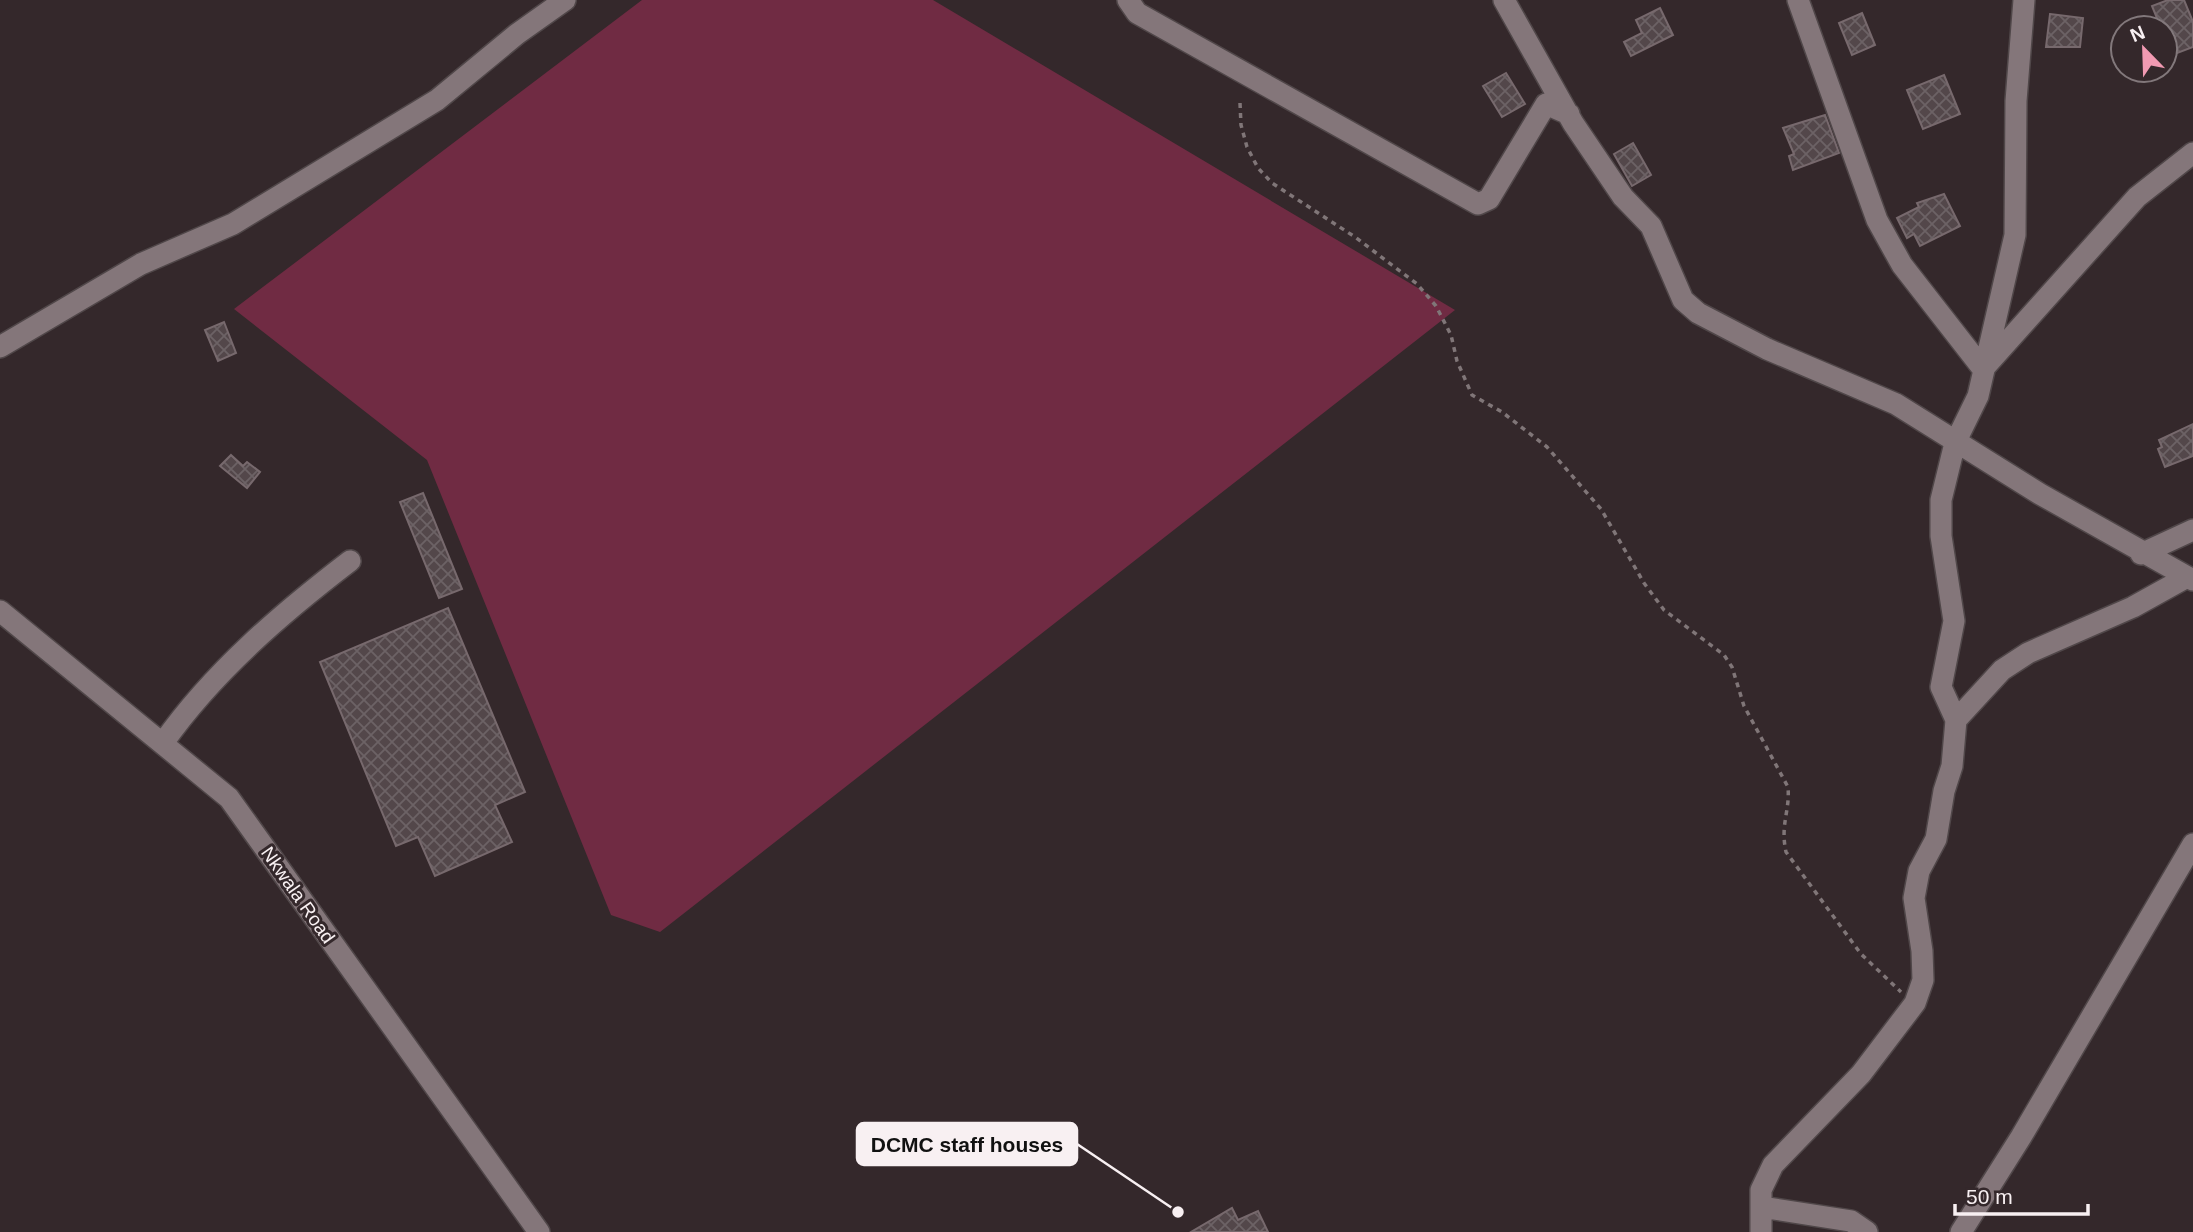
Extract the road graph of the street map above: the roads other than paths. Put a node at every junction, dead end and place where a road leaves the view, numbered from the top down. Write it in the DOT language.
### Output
graph roads {
  1 [pos="565,0"];
  2 [pos="1128,0"];
  3 [pos="1504,0"];
  4 [pos="1798,0"];
  5 [pos="2024,0"];
  6 [pos="1569,114"];
  7 [pos="2193,153"];
  8 [pos="0,347"];
  9 [pos="1983,369"];
  10 [pos="1955,443"];
  11 [pos="2193,530"];
  12 [pos="2141,554"];
  13 [pos="350,561"];
  14 [pos="2190,579"];
  15 [pos="0,611"];
  16 [pos="1956,720"];
  17 [pos="163,743"];
  18 [pos="2193,844"];
  19 [pos="1761,1206"];
  20 [pos="539,1232"];
  21 [pos="1761,1232"];
  22 [pos="1867,1232"];
  23 [pos="1961,1232"];
  1 -- 8 [label="street"];
  2 -- 6 [label="street"];
  3 -- 6 [label="street"];
  4 -- 9 [label="street"];
  5 -- 9 [label="street"];
  6 -- 10 [label="street"];
  7 -- 9 [label="street"];
  9 -- 10 [label="street"];
  10 -- 12 [label="street"];
  10 -- 16 [label="street"];
  11 -- 12 [label="street"];
  12 -- 14 [label="street"];
  13 -- 17 [label="street"];
  14 -- 16 [label="street"];
  15 -- 17 [label="street, Nkwala Road"];
  16 -- 19 [label="street"];
  17 -- 20 [label="street, Nkwala Road"];
  18 -- 23 [label="street"];
  19 -- 21 [label="street"];
  19 -- 22 [label="street"];
}
